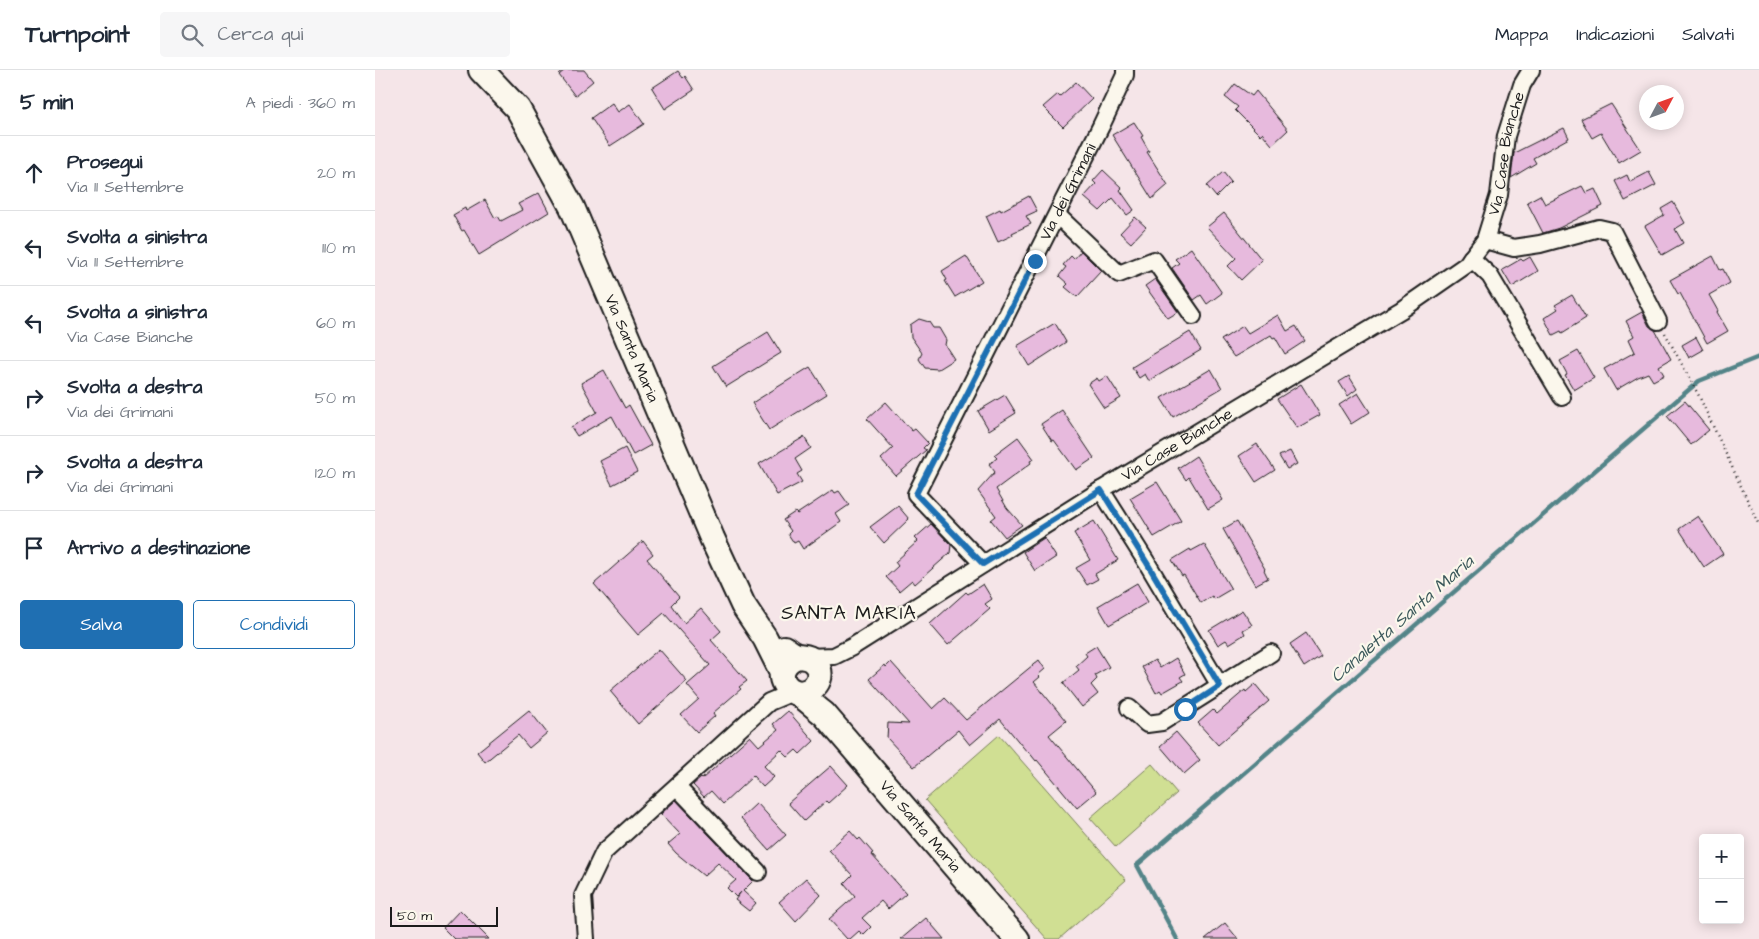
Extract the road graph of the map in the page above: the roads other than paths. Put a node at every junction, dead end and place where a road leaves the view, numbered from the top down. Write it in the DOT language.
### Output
graph roads {
  1 [pos="481,70"];
  2 [pos="1125,70"];
  3 [pos="1531,70"];
  4 [pos="1057,215"];
  5 [pos="1485,240"];
  6 [pos="1471,258"];
  7 [pos="1193,316"];
  8 [pos="1658,321"];
  9 [pos="1562,397"];
  10 [pos="1101,490"];
  11 [pos="983,564"];
  12 [pos="1271,653"];
  13 [pos="800,676"];
  14 [pos="1220,686"];
  15 [pos="1129,708"];
  16 [pos="677,787"];
  17 [pos="758,872"];
  18 [pos="586,939"];
  19 [pos="1017,939"];
  1 -- 13 [label="main road, Via Santa Maria"];
  2 -- 4 [label="street, Via dei Grimani"];
  3 -- 5 [label="street, Via Case Bianche"];
  4 -- 7 [label="street"];
  4 -- 11 [label="street, Via dei Grimani"];
  5 -- 6 [label="street, Via Case Bianche"];
  5 -- 8 [label="street"];
  6 -- 9 [label="street"];
  6 -- 10 [label="street, Via Case Bianche"];
  10 -- 11 [label="street, Via Case Bianche"];
  10 -- 14 [label="street"];
  11 -- 13 [label="street, Via Case Bianche"];
  12 -- 14 [label="street"];
  13 -- 16 [label="street, Via Case Bianche"];
  13 -- 19 [label="main road, Via Santa Maria"];
  14 -- 15 [label="street"];
  16 -- 17 [label="street"];
  16 -- 18 [label="street"];
}
